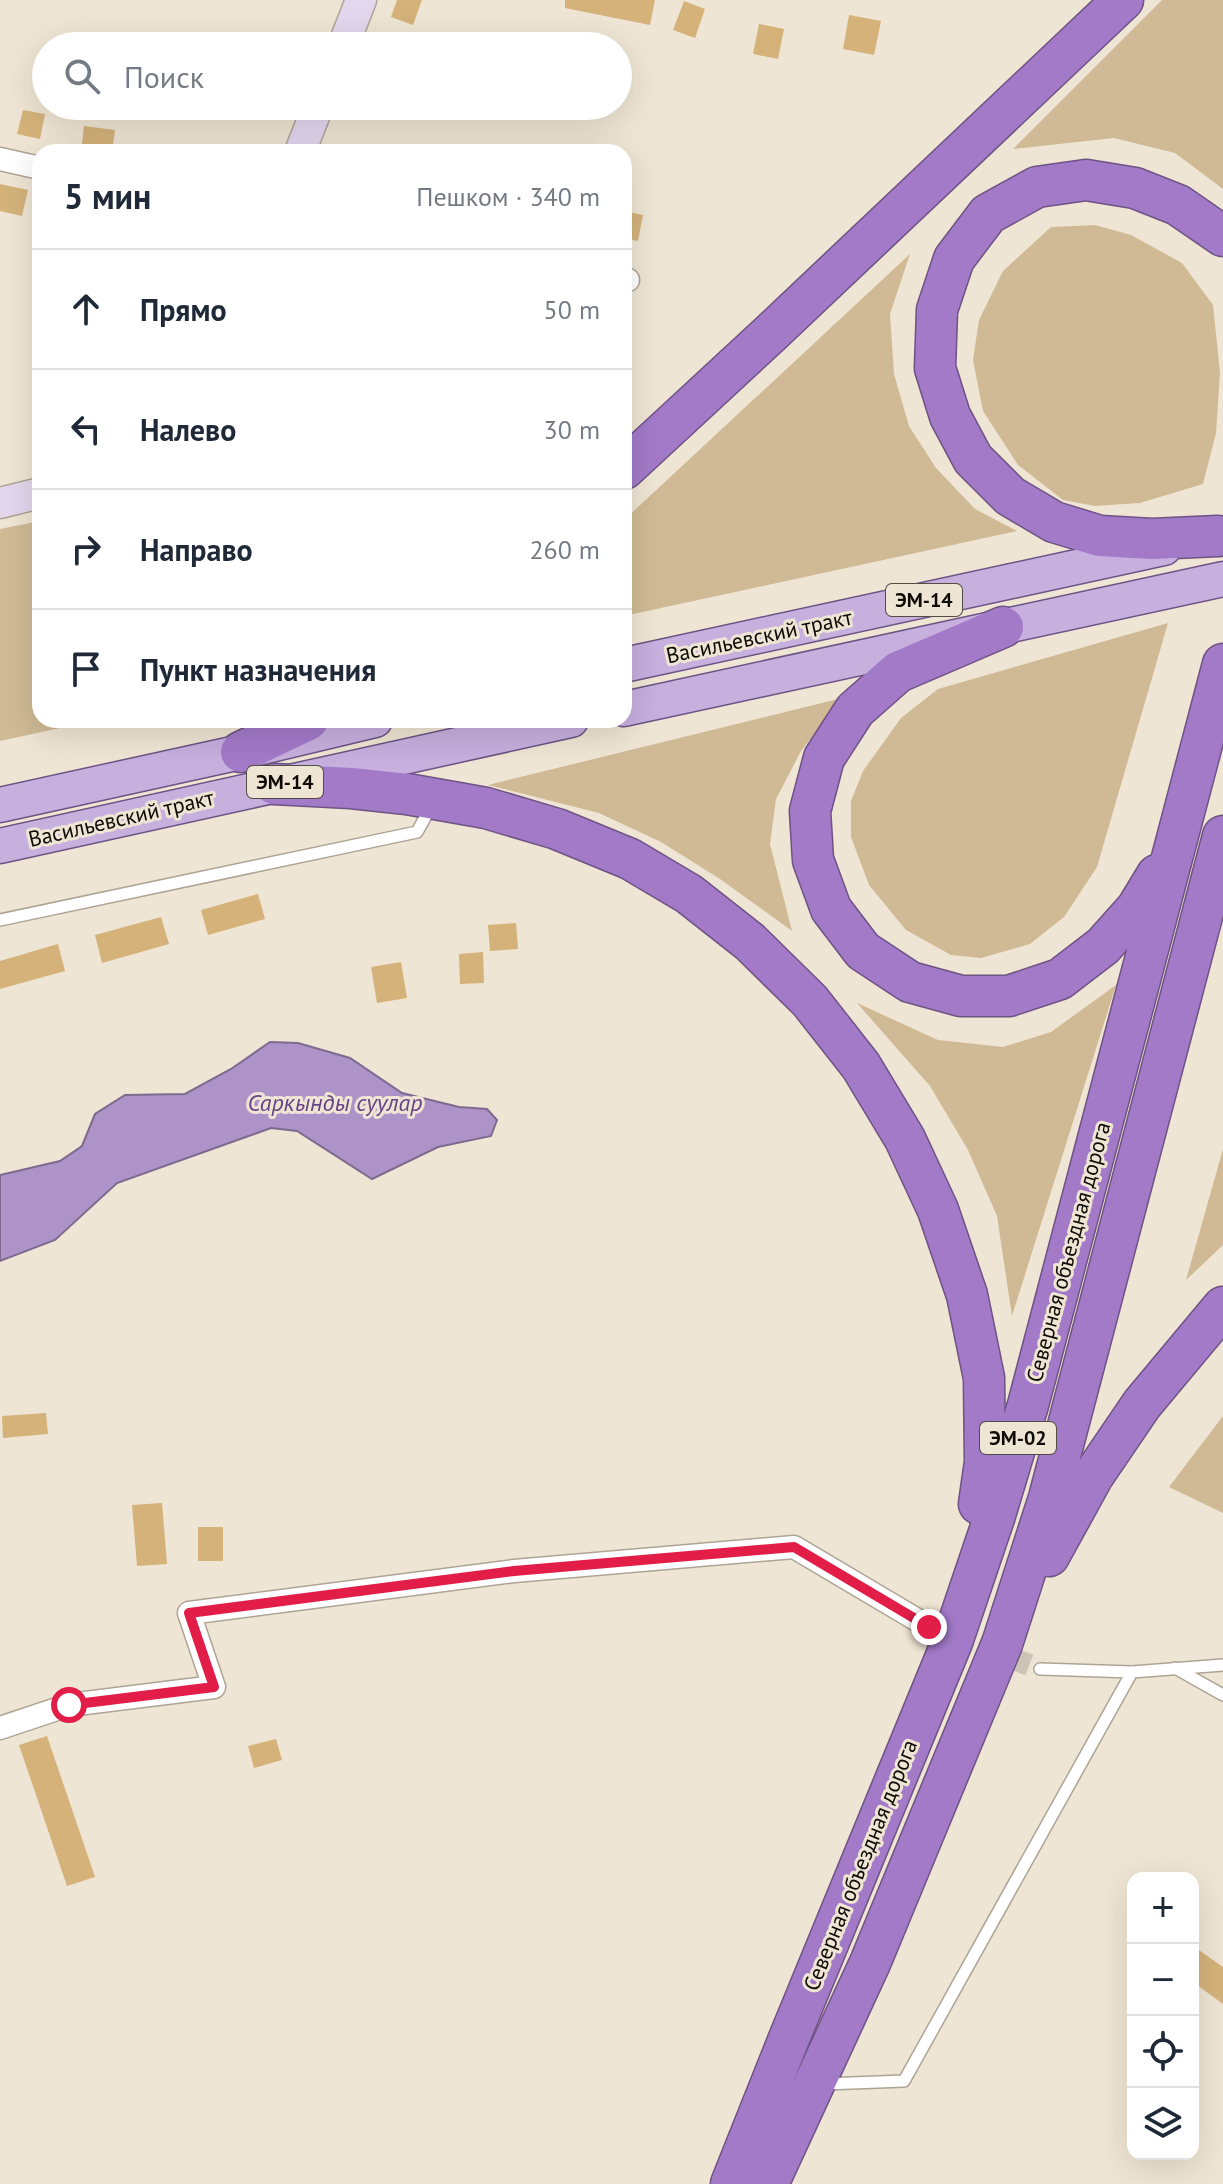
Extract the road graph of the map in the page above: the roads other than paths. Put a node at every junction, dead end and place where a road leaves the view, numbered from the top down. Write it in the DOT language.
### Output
graph roads {
  1 [pos="361,0"];
  2 [pos="1123,0"];
  3 [pos="348,32"];
  4 [pos="313,120"];
  5 [pos="303,144"];
  6 [pos="0,159"];
  7 [pos="32,166"];
  8 [pos="1223,236"];
  9 [pos="632,462"];
  10 [pos="32,495"];
  11 [pos="0,503"];
  12 [pos="1220,535"];
  13 [pos="1223,579"];
  14 [pos="1003,627"];
  15 [pos="632,663"];
  16 [pos="1223,664"];
  17 [pos="632,707"];
  18 [pos="291,728"];
  19 [pos="341,728"];
  20 [pos="376,728"];
  21 [pos="534,728"];
  22 [pos="241,752"];
  23 [pos="384,760"];
  24 [pos="274,784"];
  25 [pos="435,799"];
  26 [pos="0,805"];
  27 [pos="1185,809"];
  28 [pos="1223,836"];
  29 [pos="0,846"];
  30 [pos="0,920"];
  31 [pos="1223,1307"];
  32 [pos="940,1634"];
  33 [pos="1002,1644"];
  34 [pos="1223,1665"];
  35 [pos="1175,1668"];
  36 [pos="1040,1669"];
  37 [pos="1132,1672"];
  38 [pos="1223,1695"];
  39 [pos="0,1728"];
  40 [pos="814,2084"];
  41 [pos="731,2184"];
  42 [pos="768,2184"];
  1 -- 3 [label="street"];
  2 -- 9 [label="highway"];
  4 -- 5 [label="street"];
  6 -- 7 [label="street"];
  8 -- 12 [label="highway"];
  10 -- 11 [label="street"];
  12 -- 15 [label="main road, Васильевский тракт / ЭМ-14"];
  13 -- 14 [label="main road, Васильевский тракт / ЭМ-14"];
  14 -- 17 [label="main road, Васильевский тракт / ЭМ-14"];
  14 -- 27 [label="highway"];
  16 -- 27 [label="highway, Северная объездная дорога / ЭМ-02"];
  18 -- 22 [label="highway"];
  19 -- 22 [label="main road, Васильевский тракт / ЭМ-14"];
  20 -- 23 [label="main road"];
  21 -- 23 [label="main road, Васильевский тракт / ЭМ-14"];
  22 -- 26 [label="main road, Васильевский тракт / ЭМ-14"];
  23 -- 24 [label="main road, Васильевский тракт / ЭМ-14"];
  24 -- 25 [label="highway"];
  24 -- 29 [label="main road, Васильевский тракт / ЭМ-14"];
  25 -- 30 [label="lane"];
  25 -- 32 [label="highway"];
  27 -- 32 [label="highway, Северная объездная дорога / ЭМ-02"];
  28 -- 33 [label="highway, Северная объездная дорога / ЭМ-02"];
  31 -- 33 [label="highway"];
  32 -- 39 [label="street"];
  32 -- 41 [label="highway, Северная объездная дорога / ЭМ-02"];
  33 -- 40 [label="highway, Северная объездная дорога / ЭМ-02"];
  34 -- 35 [label="lane"];
  35 -- 37 [label="lane"];
  35 -- 38 [label="lane"];
  36 -- 37 [label="lane"];
  37 -- 40 [label="lane"];
  40 -- 42 [label="highway, Северная объездная дорога / ЭМ-02"];
}
